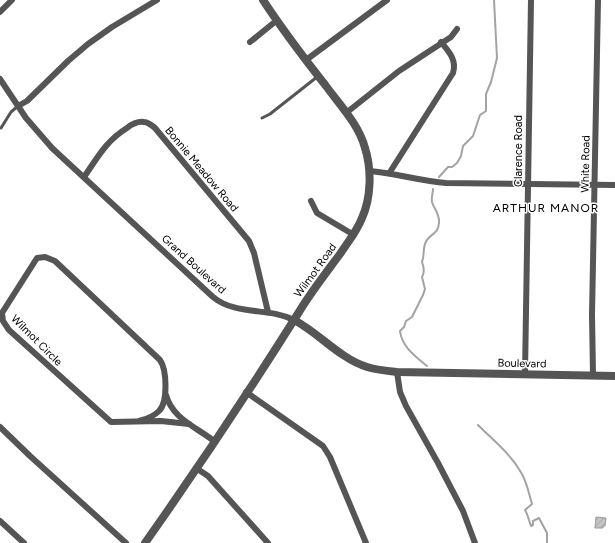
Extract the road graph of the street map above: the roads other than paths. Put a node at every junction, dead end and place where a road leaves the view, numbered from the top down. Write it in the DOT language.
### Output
graph roads {
  1 [pos="12,0"];
  2 [pos="157,0"];
  3 [pos="263,0"];
  4 [pos="387,0"];
  5 [pos="531,0"];
  6 [pos="598,0"];
  7 [pos="0,12"];
  8 [pos="276,21"];
  9 [pos="457,28"];
  10 [pos="250,42"];
  11 [pos="441,42"];
  12 [pos="306,60"];
  13 [pos="318,76"];
  14 [pos="0,79"];
  15 [pos="18,106"];
  16 [pos="346,113"];
  17 [pos="262,118"];
  18 [pos="1,128"];
  19 [pos="369,170"];
  20 [pos="390,172"];
  21 [pos="84,177"];
  22 [pos="528,184"];
  23 [pos="595,185"];
  24 [pos="615,185"];
  25 [pos="311,201"];
  26 [pos="354,235"];
  27 [pos="268,312"];
  28 [pos="294,320"];
  29 [pos="397,372"];
  30 [pos="428,373"];
  31 [pos="525,374"];
  32 [pos="593,375"];
  33 [pos="615,376"];
  34 [pos="165,392"];
  35 [pos="246,392"];
  36 [pos="139,421"];
  37 [pos="189,424"];
  38 [pos="0,426"];
  39 [pos="214,441"];
  40 [pos="196,468"];
  41 [pos="0,521"];
  42 [pos="24,543"];
  43 [pos="126,543"];
  44 [pos="145,543"];
  45 [pos="268,543"];
  46 [pos="366,543"];
  47 [pos="476,543"];
  1 -- 7 [label="street"];
  2 -- 15 [label="street"];
  3 -- 8 [label="street, Wilmot Road"];
  4 -- 12 [label="street"];
  5 -- 22 [label="street, Clarence Road"];
  6 -- 23 [label="street, White Road"];
  8 -- 10 [label="street"];
  8 -- 12 [label="street, Wilmot Road"];
  9 -- 11 [label="street"];
  11 -- 16 [label="street"];
  11 -- 20 [label="street"];
  12 -- 13 [label="street, Wilmot Road"];
  13 -- 16 [label="street, Wilmot Road"];
  13 -- 17 [label="lane"];
  14 -- 15 [label="street, Grand Boulevard"];
  15 -- 18 [label="lane"];
  15 -- 21 [label="street, Grand Boulevard"];
  16 -- 19 [label="street, Wilmot Road"];
  19 -- 20 [label="street"];
  19 -- 26 [label="street, Wilmot Road"];
  20 -- 22 [label="street"];
  21 -- 27 [label="street, Grand Boulevard"];
  21 -- 27 [label="street, Bonnie Meadow Road"];
  22 -- 23 [label="street"];
  22 -- 31 [label="street, Clarence Road"];
  23 -- 24 [label="street"];
  23 -- 32 [label="street, White Road"];
  25 -- 26 [label="street"];
  26 -- 28 [label="street, Wilmot Road"];
  27 -- 28 [label="street, Grand Boulevard"];
  28 -- 29 [label="street, Grand Boulevard"];
  28 -- 35 [label="street, Wilmot Road"];
  29 -- 30 [label="street, Grand Boulevard"];
  29 -- 47 [label="street"];
  30 -- 31 [label="street, Boulevard"];
  31 -- 32 [label="street, Boulevard"];
  32 -- 33 [label="street, Boulevard"];
  34 -- 36 [label="street, Wilmot Circle"];
  34 -- 36 [label="street, Wilmot Circle"];
  34 -- 37 [label="street, Wilmot Circle"];
  35 -- 39 [label="street, Wilmot Road"];
  35 -- 46 [label="street"];
  36 -- 37 [label="street, Wilmot Circle"];
  37 -- 39 [label="street, Wilmot Circle"];
  38 -- 43 [label="street"];
  39 -- 40 [label="street, Wilmot Road"];
  40 -- 44 [label="street, Wilmot Road"];
  40 -- 45 [label="street"];
  41 -- 42 [label="street"];
}
